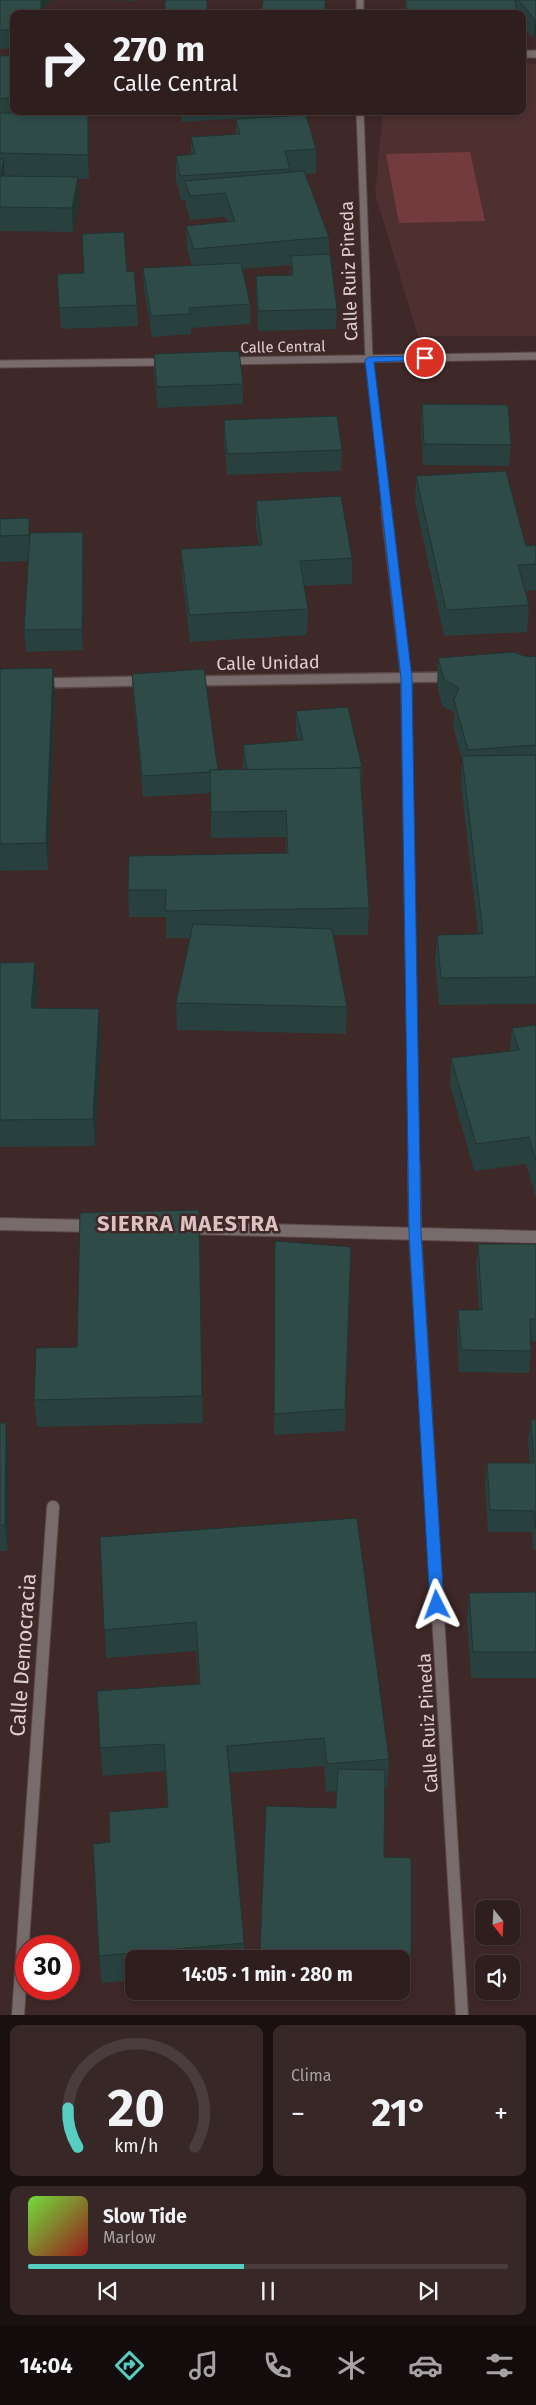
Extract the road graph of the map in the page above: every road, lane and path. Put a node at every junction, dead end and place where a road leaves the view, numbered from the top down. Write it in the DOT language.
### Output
graph roads {
  1 [pos="360,115"];
  2 [pos="536,356"];
  3 [pos="369,360"];
  4 [pos="219,361"];
  5 [pos="180,362"];
  6 [pos="0,364"];
  7 [pos="456,677"];
  8 [pos="406,678"];
  9 [pos="159,681"];
  10 [pos="178,681"];
  11 [pos="30,683"];
  12 [pos="0,1224"];
  13 [pos="109,1226"];
  14 [pos="178,1228"];
  15 [pos="415,1233"];
  16 [pos="536,1237"];
  17 [pos="53,1506"];
  18 [pos="18,2015"];
  19 [pos="462,2015"];
  1 -- 3 [label="street, Calle Ruiz Pineda"];
  2 -- 3 [label="street, Calle Central"];
  3 -- 4 [label="street, Calle Central"];
  3 -- 8 [label="street, Calle Ruiz Pineda"];
  5 -- 6 [label="street"];
  7 -- 8 [label="street, Calle Unidad"];
  8 -- 10 [label="street, Calle Unidad"];
  8 -- 15 [label="street, Calle Ruiz Pineda"];
  9 -- 11 [label="street"];
  12 -- 13 [label="street"];
  14 -- 15 [label="street"];
  15 -- 16 [label="street"];
  15 -- 19 [label="street, Calle Ruiz Pineda"];
  17 -- 18 [label="street, Calle Democracia"];
}
